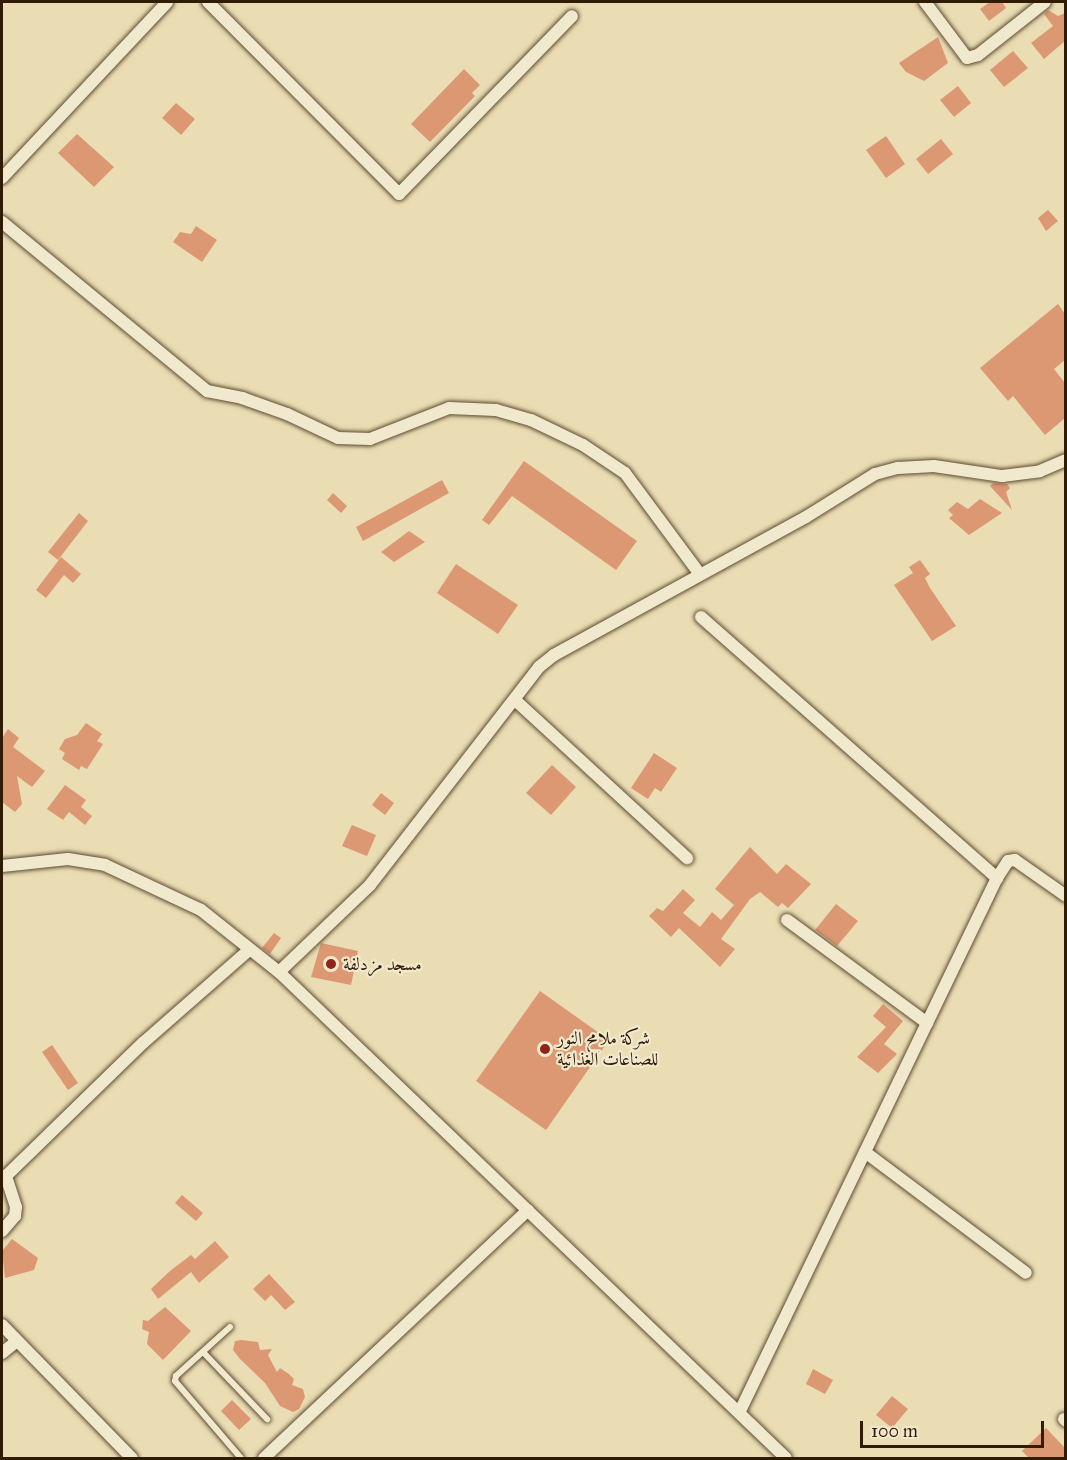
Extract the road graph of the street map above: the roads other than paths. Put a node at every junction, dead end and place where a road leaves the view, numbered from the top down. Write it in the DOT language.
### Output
graph roads {
  1 [pos="167,2"];
  2 [pos="208,2"];
  3 [pos="925,2"];
  4 [pos="1045,2"];
  5 [pos="572,16"];
  6 [pos="2,178"];
  7 [pos="2,222"];
  8 [pos="1065,460"];
  9 [pos="699,573"];
  10 [pos="701,617"];
  11 [pos="515,700"];
  12 [pos="687,858"];
  13 [pos="2,866"];
  14 [pos="997,878"];
  15 [pos="1065,896"];
  16 [pos="787,920"];
  17 [pos="249,950"];
  18 [pos="279,972"];
  19 [pos="927,1023"];
  20 [pos="865,1152"];
  21 [pos="528,1210"];
  22 [pos="2,1231"];
  23 [pos="1026,1273"];
  24 [pos="2,1325"];
  25 [pos="230,1327"];
  26 [pos="17,1341"];
  27 [pos="203,1352"];
  28 [pos="2,1353"];
  29 [pos="740,1411"];
  30 [pos="267,1419"];
  31 [pos="132,1458"];
  32 [pos="241,1458"];
  33 [pos="264,1458"];
  34 [pos="786,1458"];
  1 -- 6 [label="street"];
  2 -- 5 [label="street"];
  3 -- 4 [label="street"];
  7 -- 9 [label="street"];
  8 -- 9 [label="street"];
  9 -- 11 [label="street"];
  10 -- 14 [label="street"];
  11 -- 12 [label="street"];
  11 -- 18 [label="street"];
  13 -- 17 [label="street"];
  14 -- 15 [label="street"];
  14 -- 19 [label="street"];
  16 -- 19 [label="street"];
  17 -- 18 [label="street"];
  17 -- 22 [label="street"];
  18 -- 21 [label="street"];
  19 -- 20 [label="street"];
  20 -- 23 [label="street"];
  20 -- 29 [label="street"];
  21 -- 29 [label="street"];
  21 -- 33 [label="street"];
  24 -- 26 [label="street"];
  25 -- 27 [label="lane"];
  26 -- 28 [label="street"];
  26 -- 31 [label="street"];
  27 -- 30 [label="lane"];
  27 -- 32 [label="lane"];
  29 -- 34 [label="street"];
}
